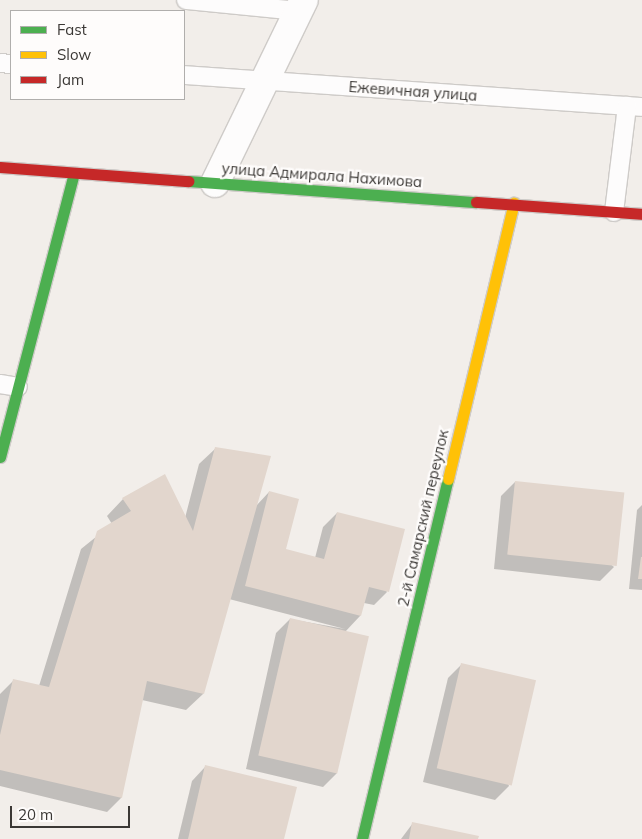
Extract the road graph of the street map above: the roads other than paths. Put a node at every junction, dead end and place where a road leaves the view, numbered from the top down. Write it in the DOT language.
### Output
graph roads {
  1 [pos="186,0"];
  2 [pos="301,6"];
  3 [pos="185,75"];
  4 [pos="266,80"];
  5 [pos="635,106"];
  6 [pos="0,167"];
  7 [pos="74,173"];
  8 [pos="215,183"];
  9 [pos="514,203"];
  10 [pos="614,212"];
  11 [pos="642,214"];
  12 [pos="0,384"];
  13 [pos="18,387"];
  14 [pos="0,457"];
  15 [pos="362,839"];
  1 -- 2 [label="lane"];
  2 -- 4 [label="street"];
  3 -- 4 [label="lane, Ежевичная улица"];
  4 -- 5 [label="lane, Ежевичная улица"];
  4 -- 8 [label="street"];
  5 -- 10 [label="lane"];
  6 -- 7 [label="street, улица Адмирала Нахимова"];
  7 -- 8 [label="street, улица Адмирала Нахимова"];
  7 -- 13 [label="street"];
  8 -- 9 [label="street, улица Адмирала Нахимова"];
  9 -- 10 [label="street, улица Адмирала Нахимова"];
  9 -- 15 [label="street, 2-й Самарский переулок"];
  10 -- 11 [label="street, улица Адмирала Нахимова"];
  12 -- 13 [label="lane"];
  13 -- 14 [label="street"];
}
